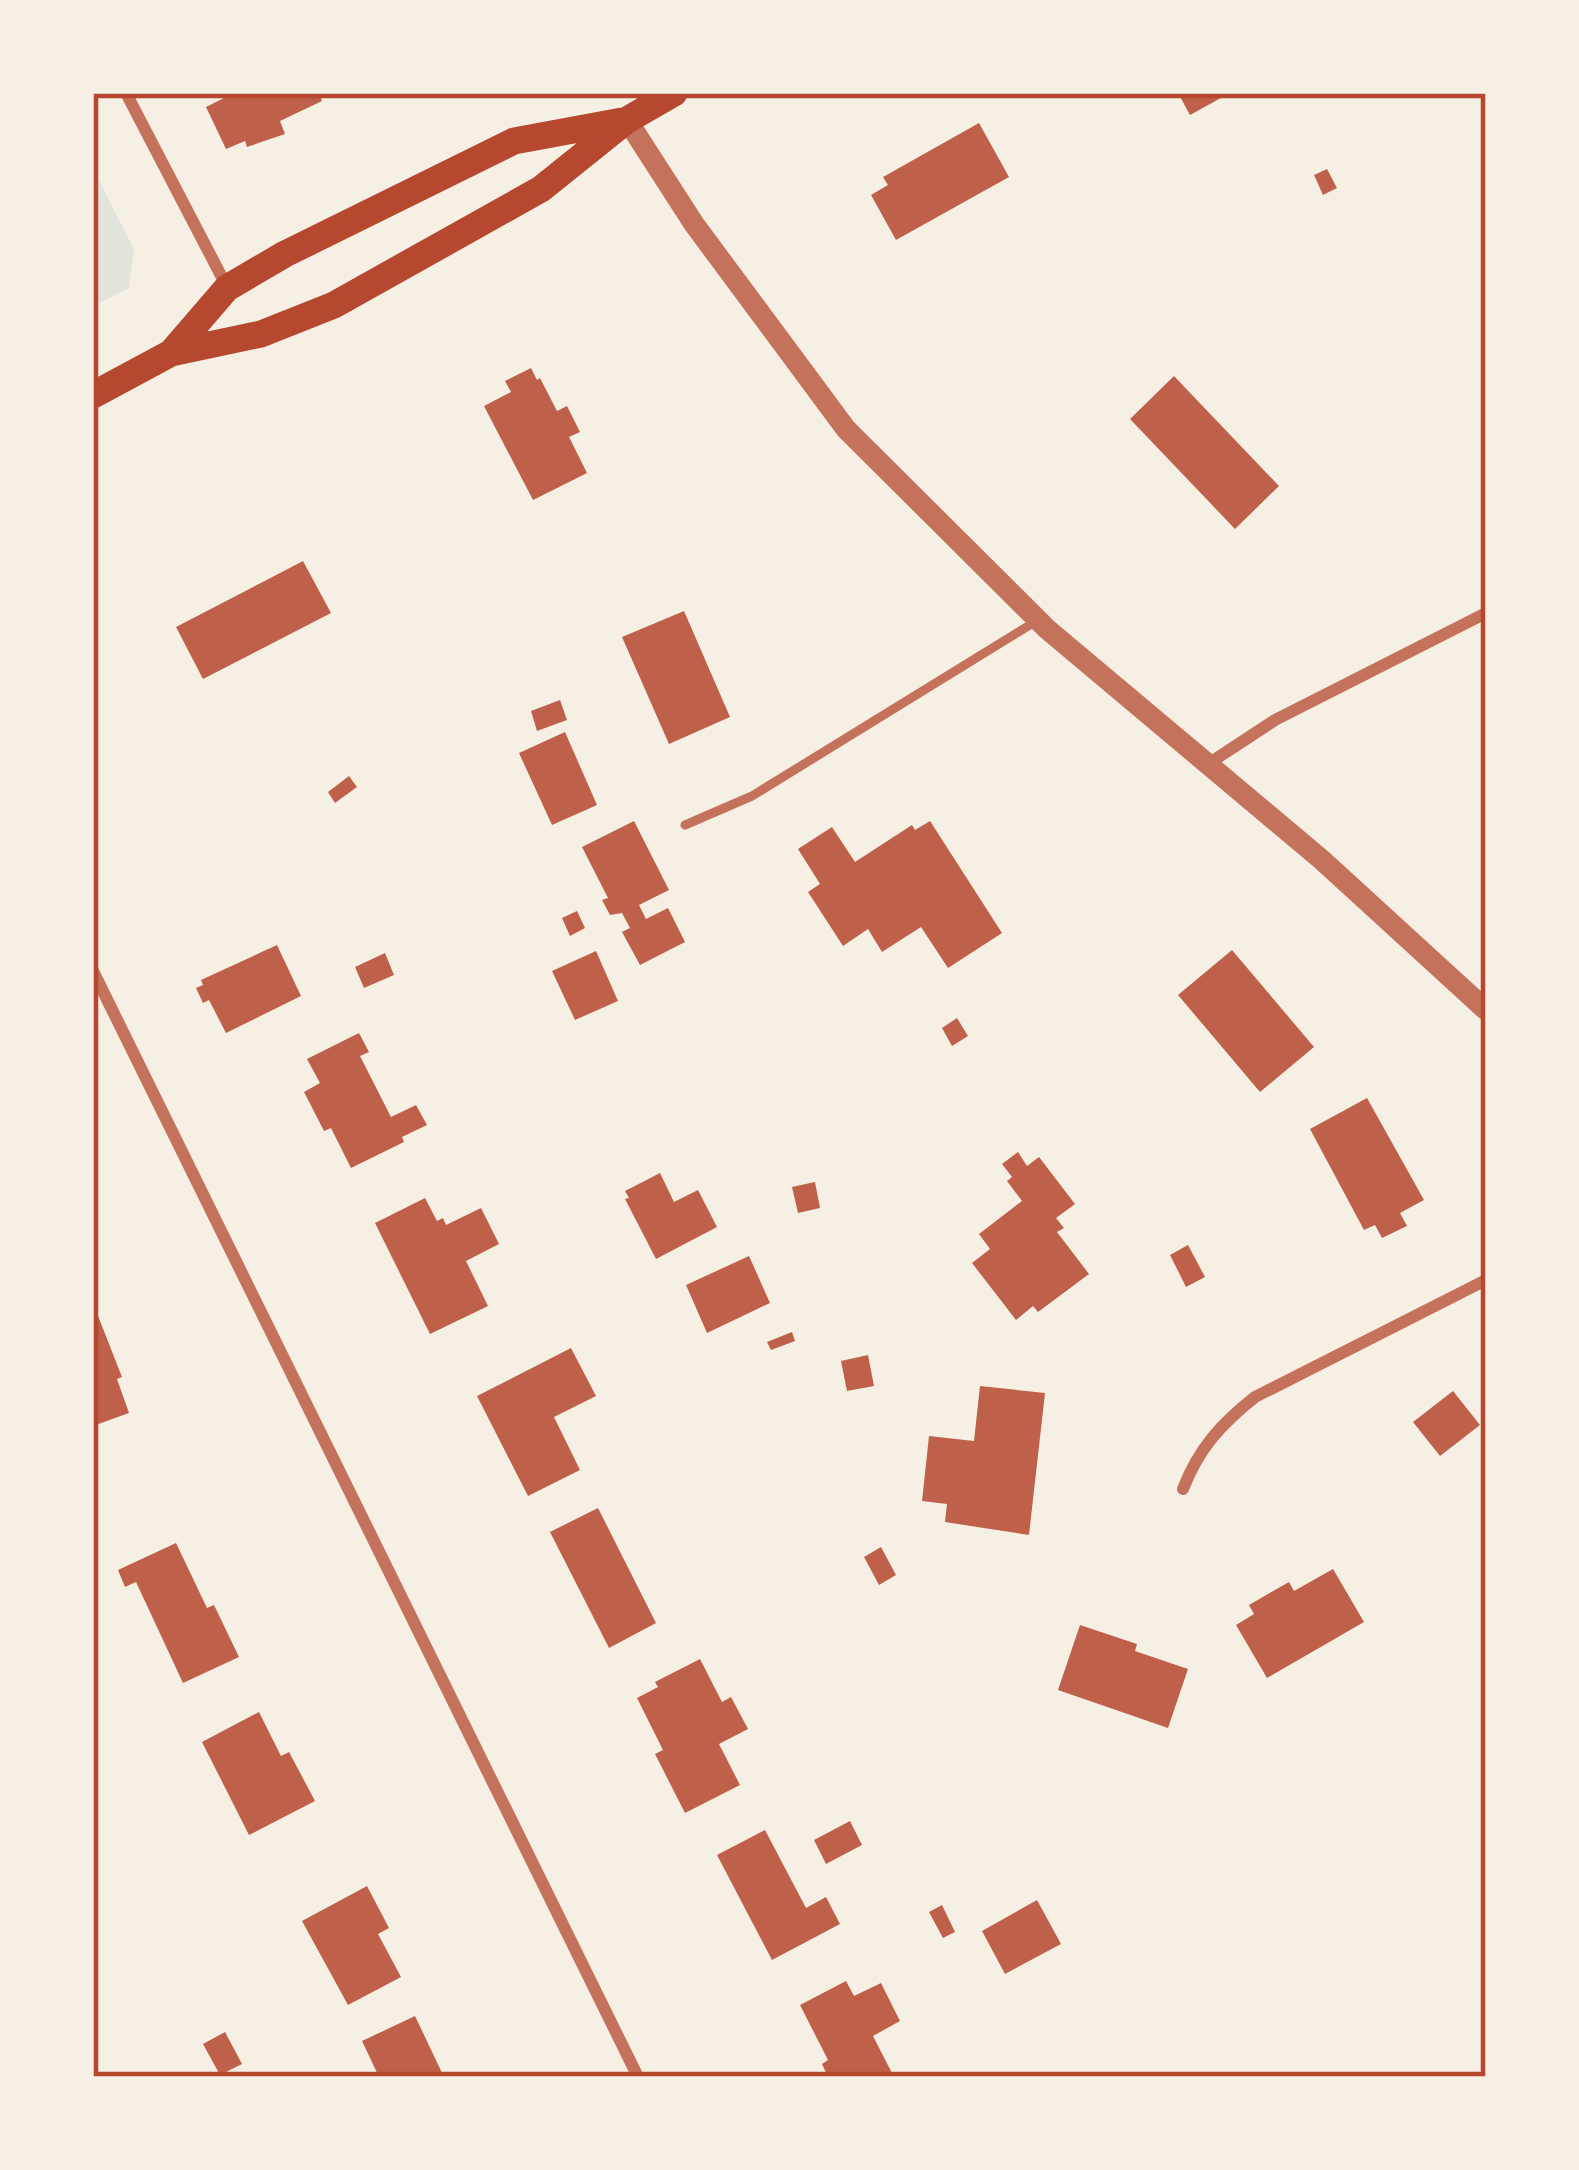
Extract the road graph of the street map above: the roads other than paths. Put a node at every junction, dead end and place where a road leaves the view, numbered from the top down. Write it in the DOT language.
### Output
graph roads {
  1 [pos="126,93"];
  2 [pos="674,93"];
  3 [pos="627,120"];
  4 [pos="227,288"];
  5 [pos="171,352"];
  6 [pos="93,395"];
  7 [pos="1486,613"];
  8 [pos="1038,620"];
  9 [pos="1208,764"];
  10 [pos="685,825"];
  11 [pos="93,971"];
  12 [pos="1486,1010"];
  13 [pos="1486,1280"];
  14 [pos="1183,1489"];
  15 [pos="638,2077"];
  1 -- 4 [label="street"];
  2 -- 3 [label="main road"];
  3 -- 4 [label="main road"];
  3 -- 5 [label="main road"];
  3 -- 8 [label="street"];
  4 -- 5 [label="main road"];
  5 -- 6 [label="main road"];
  7 -- 9 [label="street"];
  8 -- 9 [label="street"];
  8 -- 10 [label="lane"];
  9 -- 12 [label="street"];
  11 -- 15 [label="street"];
  13 -- 14 [label="street"];
}
